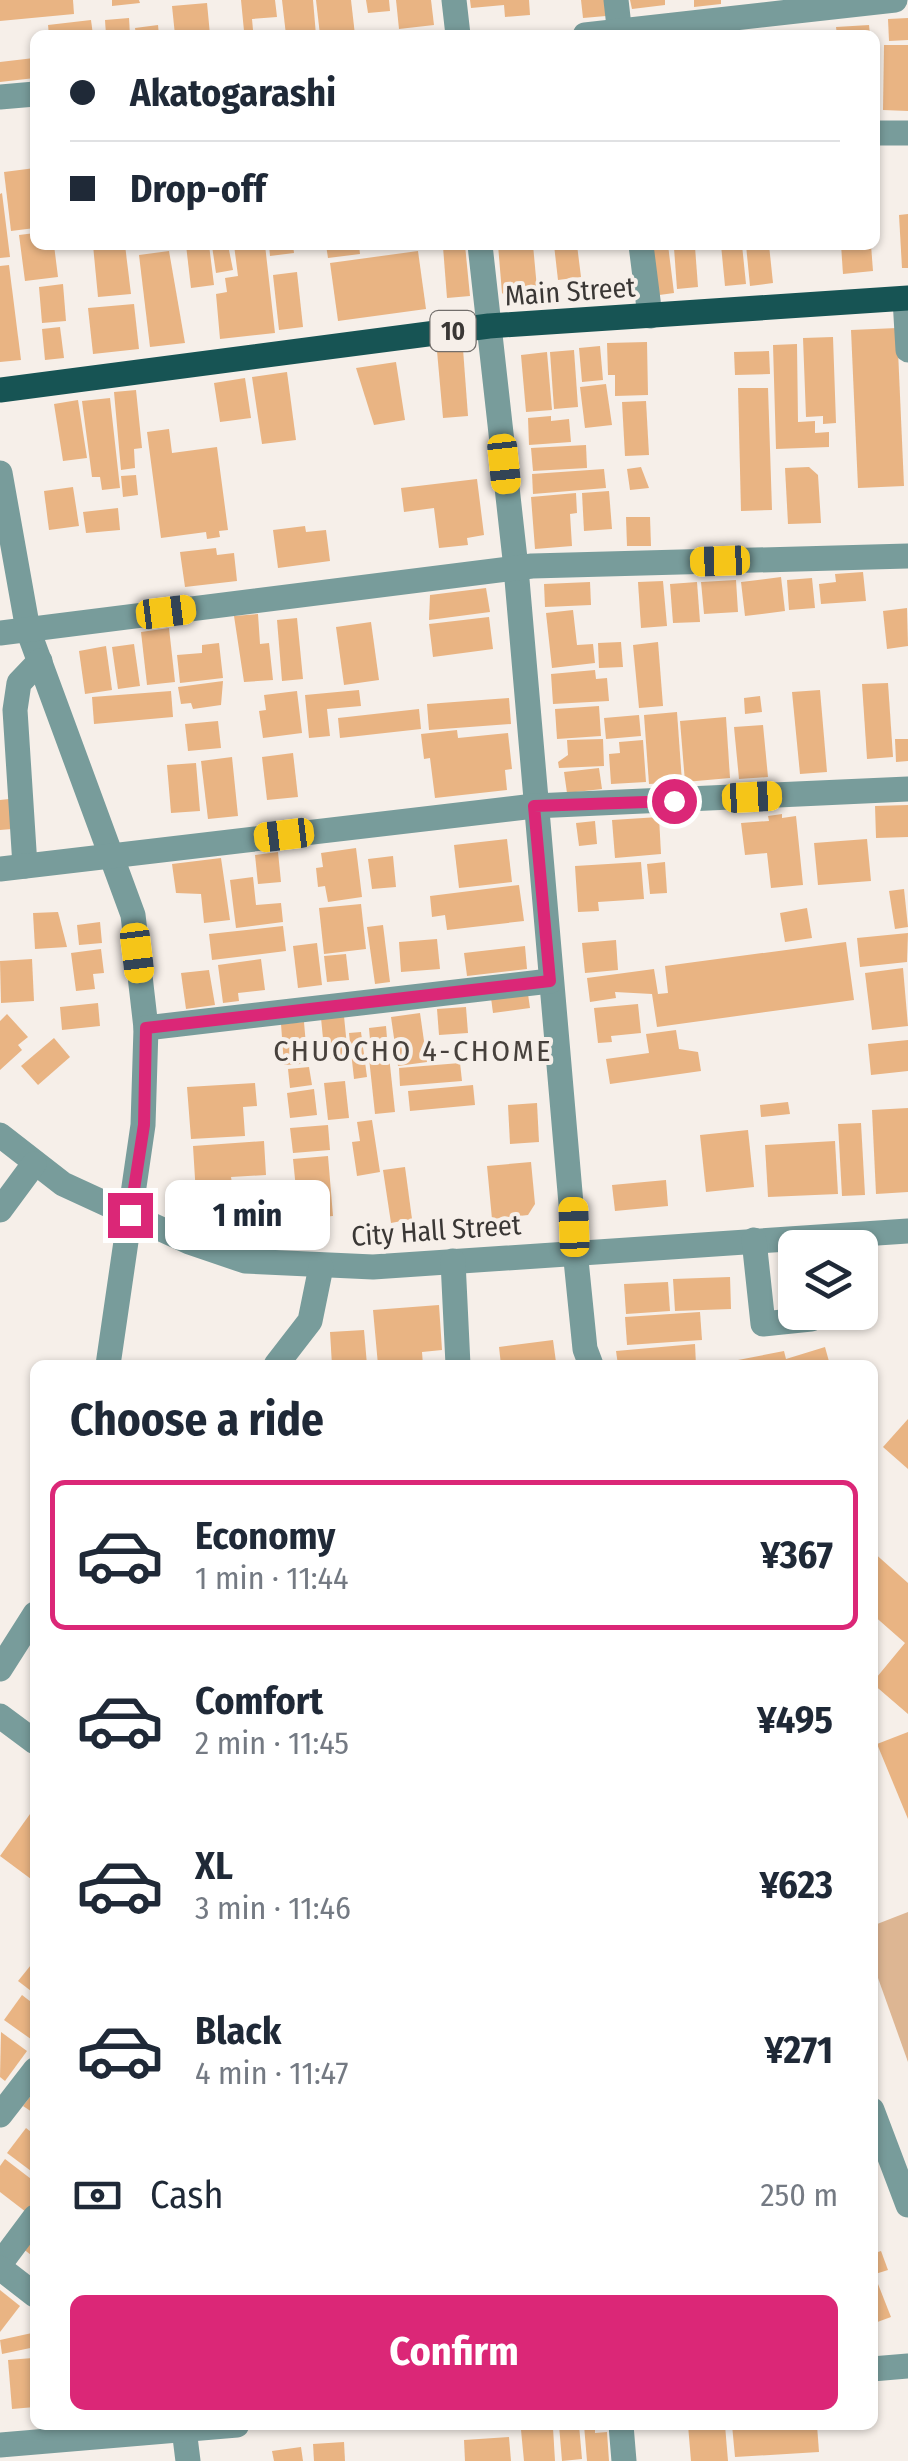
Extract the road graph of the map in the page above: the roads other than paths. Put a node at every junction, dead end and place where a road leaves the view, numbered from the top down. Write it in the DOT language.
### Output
graph roads {
  1 [pos="454,0"];
  2 [pos="616,0"];
  3 [pos="896,0"];
  4 [pos="457,30"];
  5 [pos="619,30"];
  6 [pos="644,30"];
  7 [pos="30,94"];
  8 [pos="0,97"];
  9 [pos="880,133"];
  10 [pos="908,133"];
  11 [pos="481,250"];
  12 [pos="642,250"];
  13 [pos="906,298"];
  14 [pos="650,316"];
  15 [pos="489,326"];
  16 [pos="908,350"];
  17 [pos="0,390"];
  18 [pos="0,473"];
  19 [pos="908,556"];
  20 [pos="516,568"];
  21 [pos="28,630"];
  22 [pos="0,633"];
  23 [pos="40,661"];
  24 [pos="908,790"];
  25 [pos="534,806"];
  26 [pos="114,855"];
  27 [pos="13,868"];
  28 [pos="550,981"];
  29 [pos="146,1028"];
  30 [pos="0,1136"];
  31 [pos="34,1164"];
  32 [pos="0,1210"];
  33 [pos="130,1215"];
  34 [pos="908,1231"];
  35 [pos="754,1240"];
  36 [pos="575,1250"];
  37 [pos="453,1261"];
  38 [pos="321,1267"];
  39 [pos="778,1322"];
  40 [pos="109,1360"];
  41 [pos="280,1360"];
  42 [pos="458,1360"];
  43 [pos="583,1360"];
  44 [pos="30,1622"];
  45 [pos="0,1669"];
  46 [pos="0,1716"];
  47 [pos="30,1738"];
  48 [pos="30,2077"];
  49 [pos="0,2116"];
  50 [pos="878,2126"];
  51 [pos="908,2205"];
  52 [pos="30,2224"];
  53 [pos="0,2266"];
  54 [pos="30,2291"];
  55 [pos="908,2366"];
  56 [pos="878,2368"];
  57 [pos="137,2430"];
  58 [pos="184,2430"];
  59 [pos="621,2430"];
  60 [pos="0,2444"];
  61 [pos="188,2461"];
  62 [pos="624,2461"];
  1 -- 4 [label="street"];
  2 -- 5 [label="street"];
  3 -- 6 [label="street"];
  7 -- 8 [label="street"];
  9 -- 10 [label="street"];
  11 -- 15 [label="street"];
  12 -- 14 [label="street"];
  13 -- 14 [label="main road, Main Street / 10"];
  13 -- 16 [label="street"];
  14 -- 15 [label="main road, Main Street / 10"];
  15 -- 17 [label="main road, Main Street / 10"];
  15 -- 20 [label="street"];
  18 -- 21 [label="street"];
  19 -- 20 [label="street"];
  20 -- 21 [label="street"];
  20 -- 25 [label="street"];
  21 -- 22 [label="street"];
  21 -- 23 [label="street"];
  23 -- 26 [label="street"];
  23 -- 27 [label="street"];
  24 -- 25 [label="street"];
  25 -- 26 [label="street"];
  25 -- 28 [label="street"];
  26 -- 27 [label="street"];
  26 -- 29 [label="street"];
  28 -- 29 [label="street"];
  28 -- 36 [label="street"];
  29 -- 33 [label="street"];
  30 -- 31 [label="street, City Hall Street"];
  31 -- 32 [label="street"];
  31 -- 33 [label="street, City Hall Street"];
  33 -- 38 [label="street, City Hall Street"];
  33 -- 40 [label="street"];
  34 -- 35 [label="street, City Hall Street"];
  35 -- 36 [label="street, City Hall Street"];
  35 -- 39 [label="street"];
  36 -- 37 [label="street, City Hall Street"];
  36 -- 43 [label="street"];
  37 -- 38 [label="street, City Hall Street"];
  37 -- 42 [label="street"];
  38 -- 41 [label="street"];
  44 -- 45 [label="street"];
  46 -- 47 [label="street"];
  48 -- 49 [label="street"];
  50 -- 51 [label="street"];
  52 -- 53 [label="street"];
  53 -- 54 [label="street"];
  55 -- 56 [label="street"];
  57 -- 60 [label="street"];
  58 -- 61 [label="street"];
  59 -- 62 [label="street"];
}
